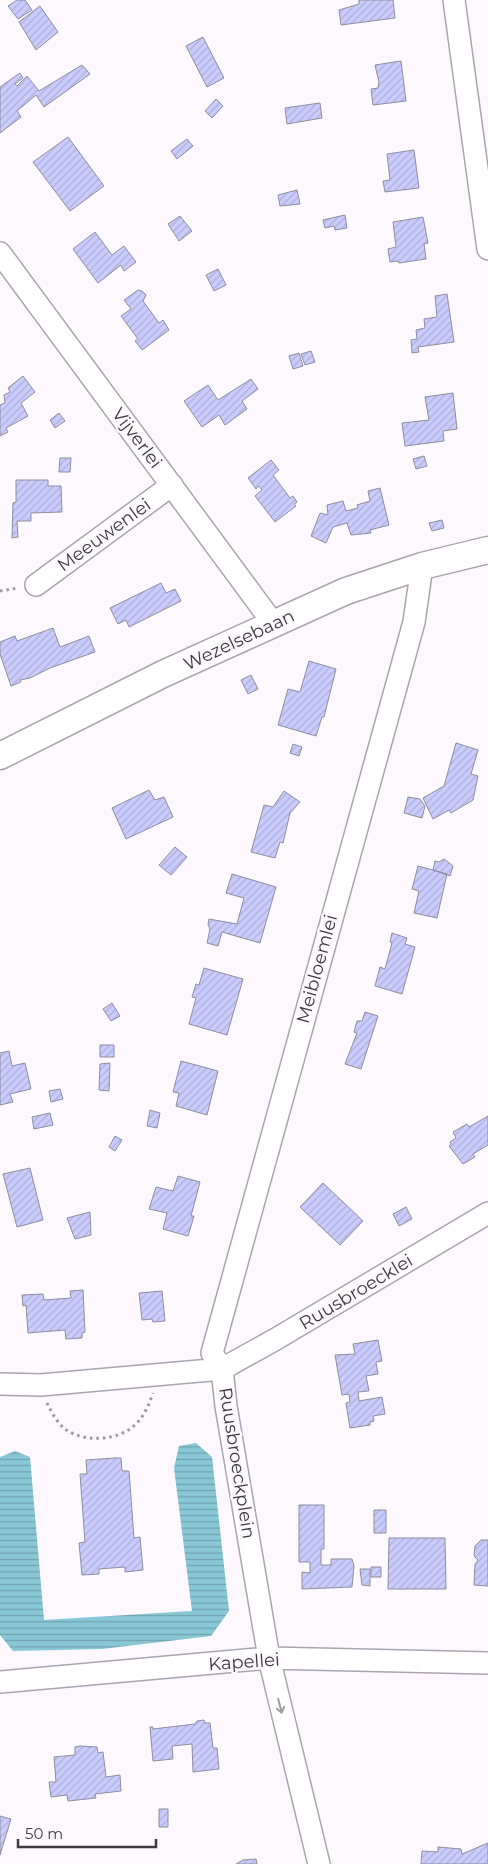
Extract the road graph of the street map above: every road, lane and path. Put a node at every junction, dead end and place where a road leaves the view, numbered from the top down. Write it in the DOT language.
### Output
graph roads {
  1 [pos="454,0"];
  2 [pos="488,249"];
  3 [pos="0,253"];
  4 [pos="172,485"];
  5 [pos="488,550"];
  6 [pos="422,566"];
  7 [pos="36,586"];
  8 [pos="274,623"];
  9 [pos="0,756"];
  10 [pos="488,1213"];
  11 [pos="222,1368"];
  12 [pos="157,1373"];
  13 [pos="0,1384"];
  14 [pos="41,1385"];
  15 [pos="269,1658"];
  16 [pos="488,1662"];
  17 [pos="0,1682"];
  18 [pos="319,1864"];
  1 -- 2 [label="street"];
  3 -- 4 [label="street, Vijverlei"];
  4 -- 7 [label="street, Meeuwenlei"];
  4 -- 8 [label="street, Vijverlei"];
  5 -- 6 [label="street, Wezelsebaan"];
  6 -- 8 [label="street, Wezelsebaan"];
  6 -- 11 [label="street, Meibloemlei"];
  8 -- 9 [label="street, Wezelsebaan"];
  10 -- 11 [label="street, Ruusbroecklei"];
  11 -- 12 [label="street, Ruusbroeckplein"];
  11 -- 15 [label="street, Ruusbroeckplein"];
  12 -- 14 [label="street, Ruusbroeckplein"];
  12 -- 14 [label="path"];
  13 -- 14 [label="street, Ruusbroeckplein"];
  15 -- 16 [label="street, Kapellei"];
  15 -- 17 [label="street, Kapellei"];
  15 -- 18 [label="street, Ruusbroeckplein, one-way"];
}
